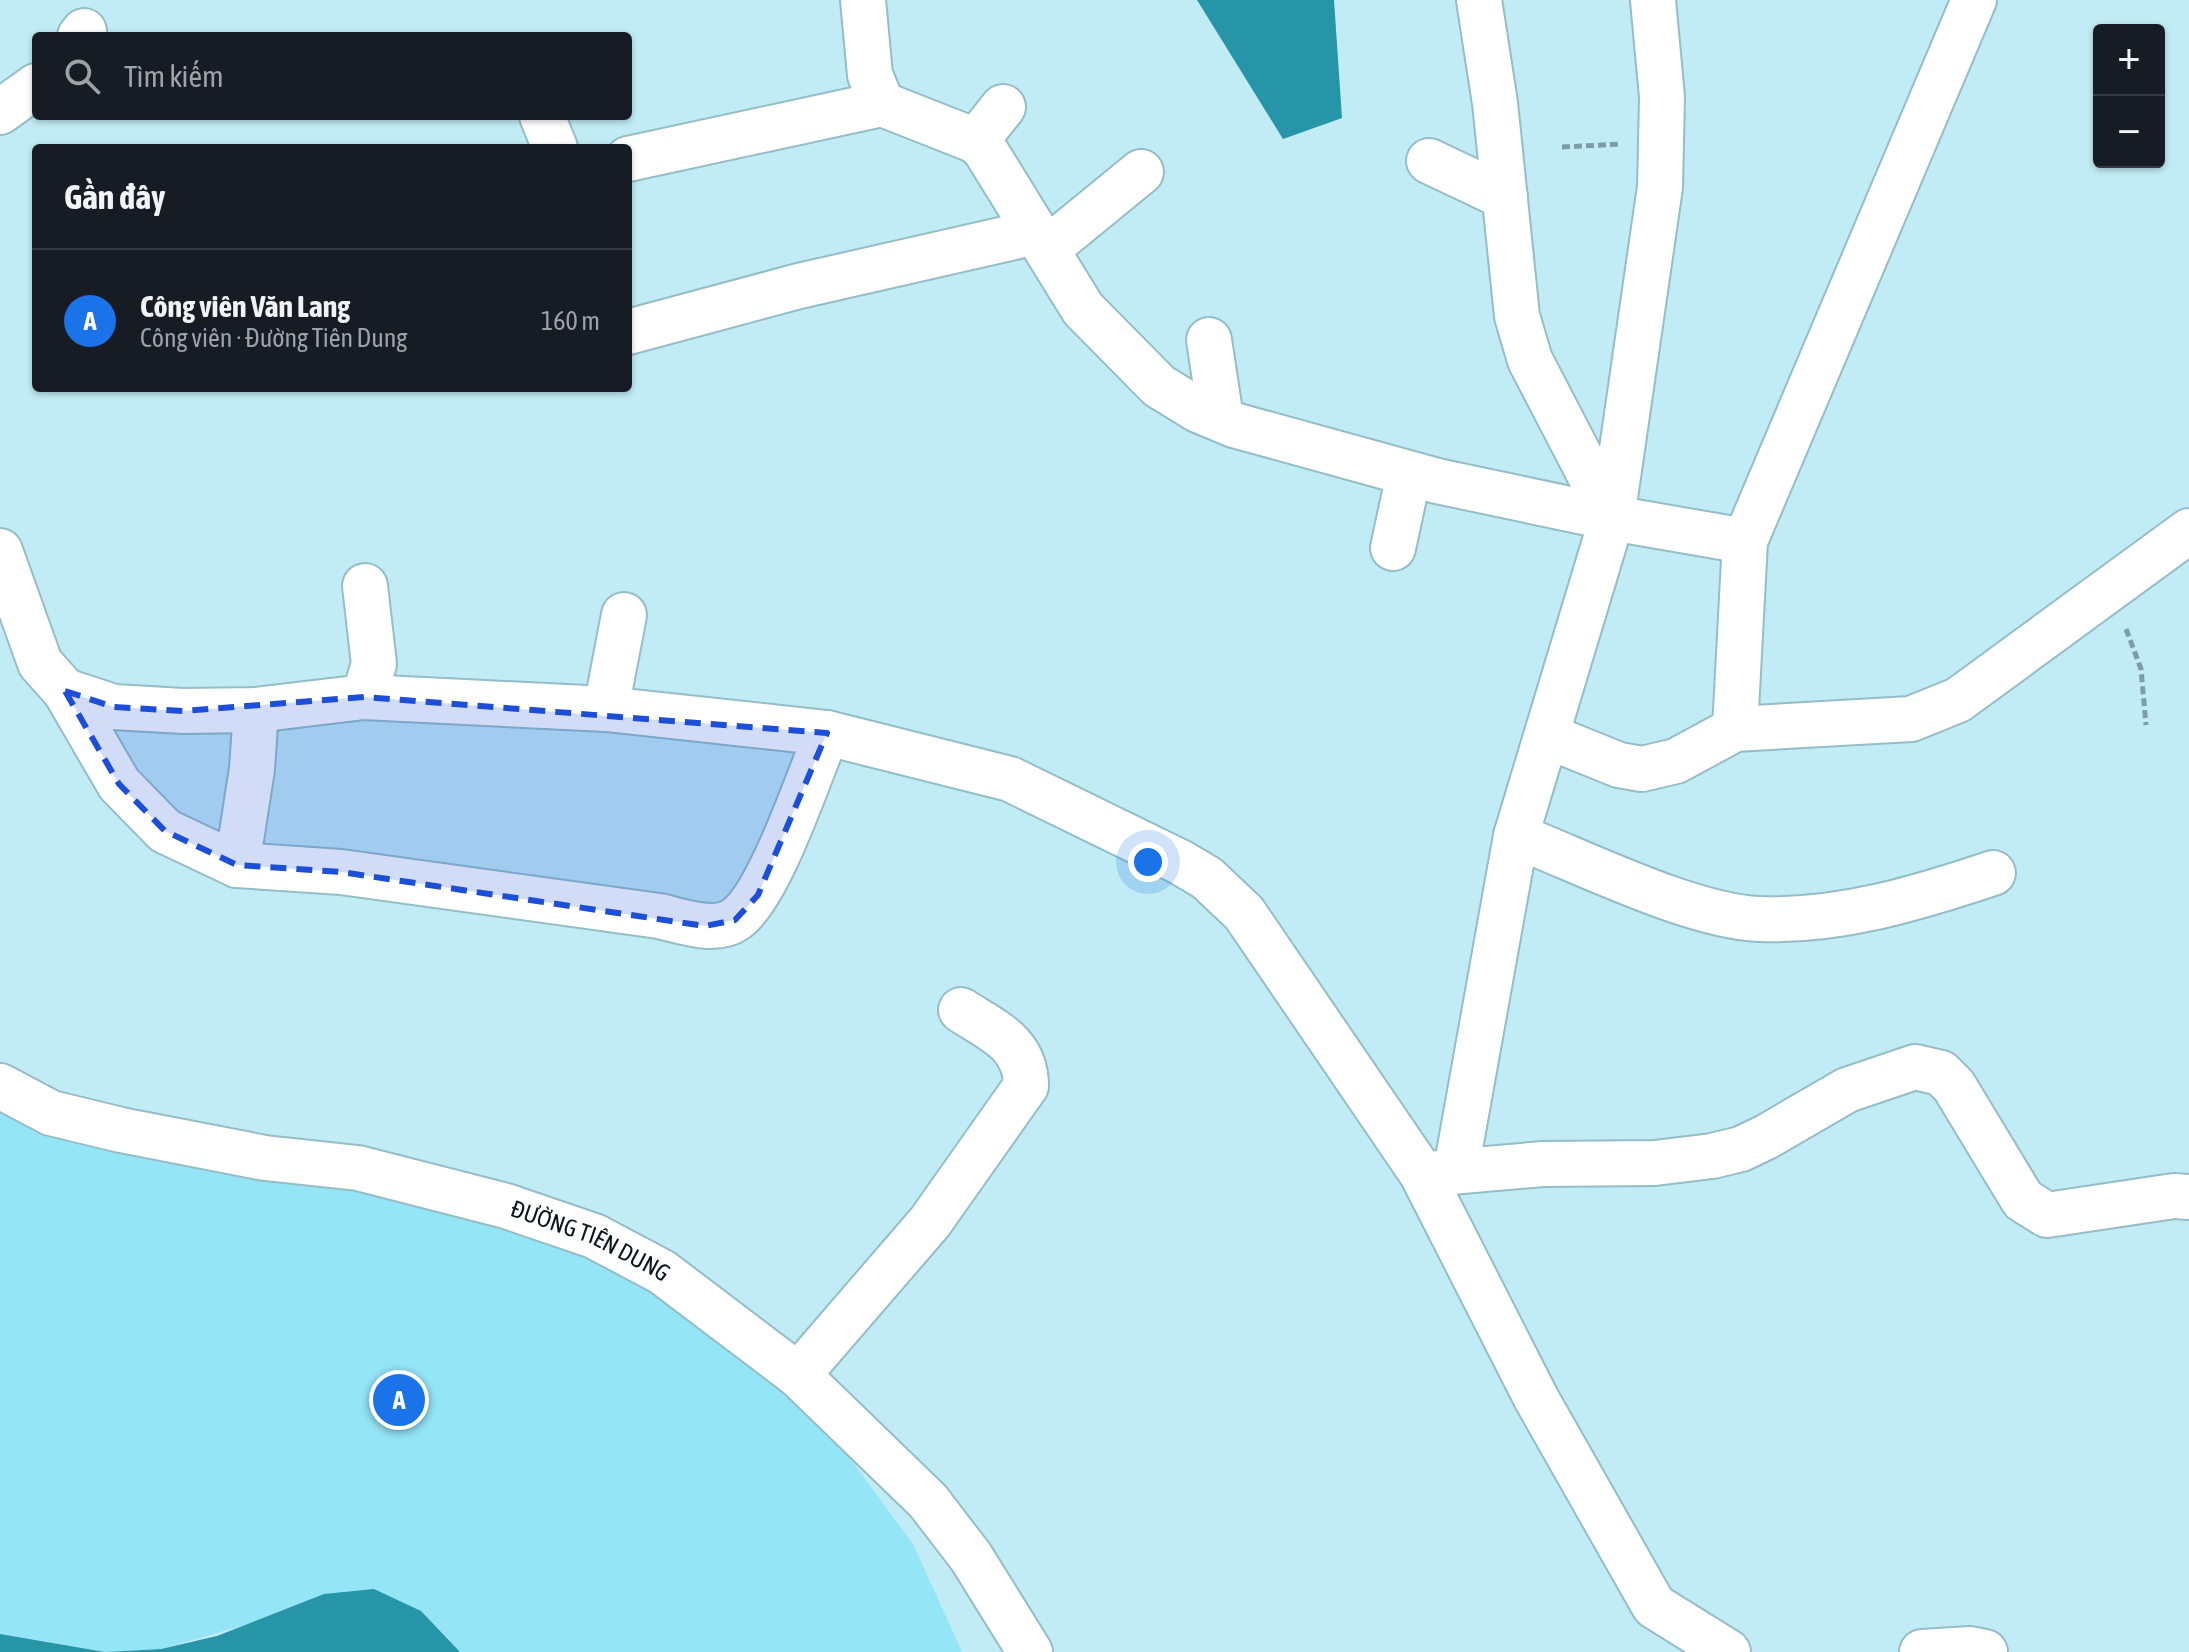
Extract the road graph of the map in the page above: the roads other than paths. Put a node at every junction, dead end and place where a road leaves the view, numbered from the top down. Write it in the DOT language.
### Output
graph roads {
  1 [pos="863,0"];
  2 [pos="1479,0"];
  3 [pos="1653,0"];
  4 [pos="1974,0"];
  5 [pos="32,89"];
  6 [pos="882,104"];
  7 [pos="1003,107"];
  8 [pos="0,112"];
  9 [pos="544,120"];
  10 [pos="976,141"];
  11 [pos="553,144"];
  12 [pos="632,158"];
  13 [pos="1429,161"];
  14 [pos="1141,172"];
  15 [pos="1505,197"];
  16 [pos="1041,241"];
  17 [pos="632,331"];
  18 [pos="1209,340"];
  19 [pos="1221,419"];
  20 [pos="1409,474"];
  21 [pos="1612,518"];
  22 [pos="2189,531"];
  23 [pos="1745,541"];
  24 [pos="1393,548"];
  25 [pos="0,551"];
  26 [pos="365,586"];
  27 [pos="624,615"];
  28 [pos="65,691"];
  29 [pos="364,697"];
  30 [pos="606,709"];
  31 [pos="256,710"];
  32 [pos="1735,729"];
  33 [pos="827,733"];
  34 [pos="1547,736"];
  35 [pos="1516,836"];
  36 [pos="237,865"];
  37 [pos="1993,873"];
  38 [pos="961,1010"];
  39 [pos="0,1086"];
  40 [pos="1439,1172"];
  41 [pos="2189,1197"];
  42 [pos="798,1375"];
  43 [pos="1726,1651"];
  44 [pos="1975,1651"];
  45 [pos="1030,1652"];
  46 [pos="1922,1652"];
  1 -- 6 [label="street"];
  2 -- 15 [label="street"];
  3 -- 21 [label="street"];
  4 -- 23 [label="street"];
  5 -- 8 [label="street"];
  6 -- 10 [label="street"];
  6 -- 12 [label="street"];
  7 -- 10 [label="street"];
  9 -- 11 [label="street"];
  10 -- 16 [label="street"];
  13 -- 15 [label="street"];
  14 -- 16 [label="street"];
  15 -- 21 [label="street"];
  16 -- 17 [label="street"];
  16 -- 19 [label="street"];
  18 -- 19 [label="street"];
  19 -- 20 [label="street"];
  20 -- 21 [label="street"];
  20 -- 24 [label="street"];
  21 -- 23 [label="street"];
  21 -- 34 [label="street"];
  22 -- 32 [label="street"];
  23 -- 32 [label="street"];
  25 -- 28 [label="street"];
  26 -- 29 [label="street"];
  27 -- 30 [label="street"];
  28 -- 31 [label="street"];
  28 -- 36 [label="street"];
  29 -- 30 [label="street"];
  29 -- 31 [label="street"];
  30 -- 33 [label="street"];
  31 -- 36 [label="street"];
  32 -- 34 [label="street"];
  33 -- 36 [label="street"];
  33 -- 40 [label="street"];
  34 -- 35 [label="street"];
  35 -- 37 [label="street"];
  35 -- 40 [label="street"];
  38 -- 42 [label="street"];
  39 -- 42 [label="street, ĐƯỜNG TIÊN DUNG"];
  40 -- 41 [label="street"];
  40 -- 43 [label="street"];
  42 -- 45 [label="street, ĐƯỜNG TIÊN DUNG"];
  44 -- 46 [label="street"];
}
